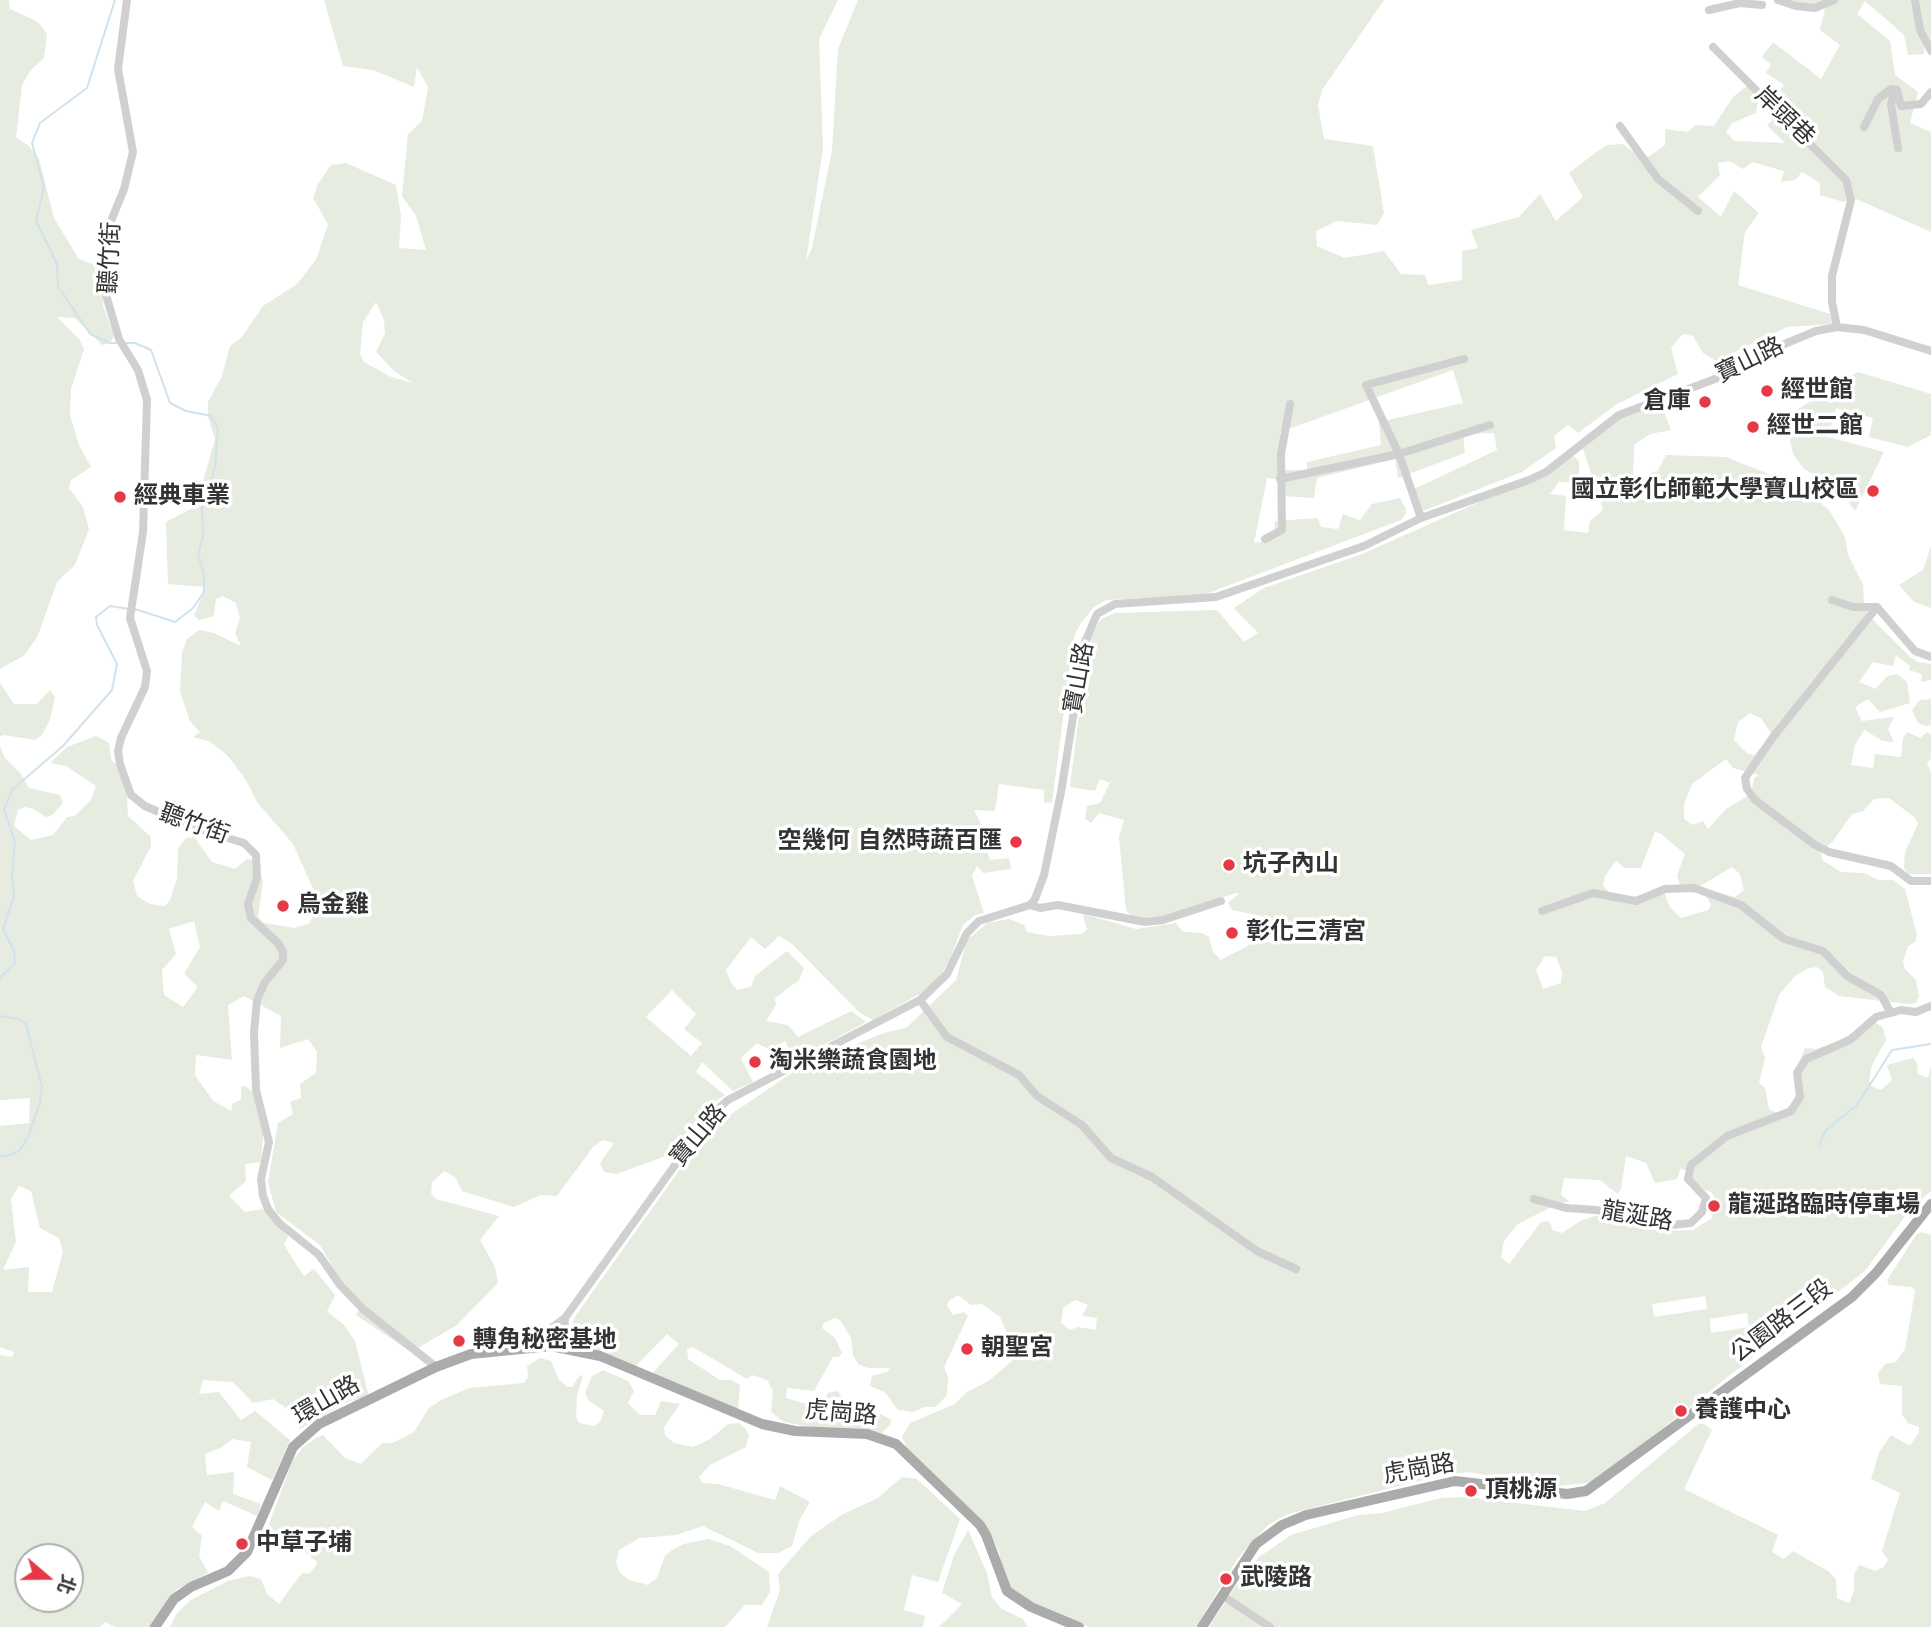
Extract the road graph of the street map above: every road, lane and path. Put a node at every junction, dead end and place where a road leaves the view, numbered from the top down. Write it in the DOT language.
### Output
graph roads {
  1 [pos="127,0"];
  2 [pos="1778,0"];
  3 [pos="1834,0"];
  4 [pos="1914,0"];
  5 [pos="1762,5"];
  6 [pos="1709,10"];
  7 [pos="1713,47"];
  8 [pos="1931,51"];
  9 [pos="1894,90"];
  10 [pos="1931,92"];
  11 [pos="1620,126"];
  12 [pos="1864,127"];
  13 [pos="1898,148"];
  14 [pos="1698,212"];
  15 [pos="1837,327"];
  16 [pos="1931,351"];
  17 [pos="1464,359"];
  18 [pos="1290,404"];
  19 [pos="1490,425"];
  20 [pos="1399,454"];
  21 [pos="1280,479"];
  22 [pos="1421,518"];
  23 [pos="1265,539"];
  24 [pos="1832,600"];
  25 [pos="1877,607"];
  26 [pos="1931,657"];
  27 [pos="1931,881"];
  28 [pos="1221,901"];
  29 [pos="1030,905"];
  30 [pos="1542,911"];
  31 [pos="920,1000"];
  32 [pos="1931,1006"];
  33 [pos="1891,1013"];
  34 [pos="1534,1199"];
  35 [pos="1931,1204"];
  36 [pos="1296,1269"];
  37 [pos="565,1318"];
  38 [pos="526,1347"];
  39 [pos="569,1349"];
  40 [pos="436,1367"];
  41 [pos="1711,1401"];
  42 [pos="1223,1595"];
  43 [pos="155,1627"];
  44 [pos="1079,1627"];
  45 [pos="1202,1627"];
  46 [pos="1270,1627"];
  1 -- 40 [label="street, 聽竹街"];
  2 -- 3 [label="street"];
  4 -- 8 [label="street"];
  5 -- 6 [label="street"];
  7 -- 15 [label="street, 岸頭巷"];
  9 -- 10 [label="street"];
  9 -- 12 [label="street"];
  9 -- 13 [label="street"];
  11 -- 14 [label="street"];
  15 -- 16 [label="street, 寶山路"];
  15 -- 22 [label="street, 寶山路"];
  17 -- 20 [label="street"];
  18 -- 21 [label="street"];
  19 -- 20 [label="street"];
  20 -- 21 [label="street"];
  20 -- 22 [label="street"];
  21 -- 23 [label="street"];
  22 -- 29 [label="street, 寶山路"];
  24 -- 25 [label="street"];
  25 -- 26 [label="street"];
  25 -- 27 [label="street"];
  28 -- 29 [label="street"];
  29 -- 31 [label="street, 寶山路"];
  30 -- 33 [label="street"];
  31 -- 36 [label="street"];
  31 -- 37 [label="street, 寶山路"];
  32 -- 33 [label="street, 龍涎路"];
  33 -- 34 [label="street, 龍涎路"];
  35 -- 41 [label="main road, 公園路三段"];
  37 -- 38 [label="street, 寶山路"];
  37 -- 39 [label="street"];
  38 -- 39 [label="main road, 環山路"];
  38 -- 40 [label="main road, 環山路"];
  39 -- 44 [label="main road, 虎崗路"];
  40 -- 43 [label="main road, 環山路"];
  41 -- 42 [label="main road, 虎崗路"];
  42 -- 45 [label="main road, 虎崗路"];
  42 -- 46 [label="street"];
}
